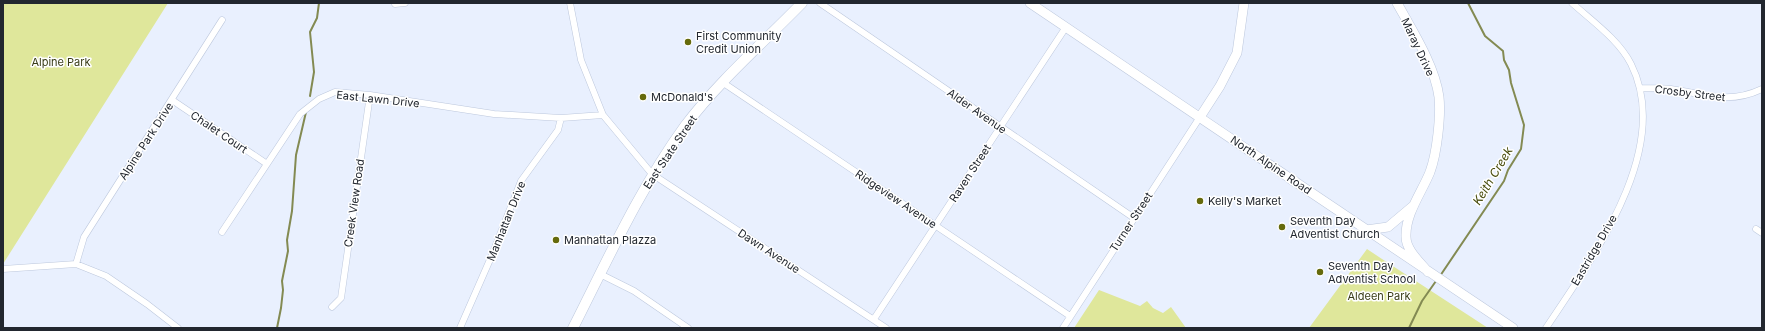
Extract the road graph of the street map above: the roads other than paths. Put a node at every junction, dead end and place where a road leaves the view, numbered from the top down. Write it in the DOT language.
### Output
graph roads {
  1 [pos="406,3"];
  2 [pos="570,3"];
  3 [pos="802,3"];
  4 [pos="820,3"];
  5 [pos="1030,3"];
  6 [pos="1244,3"];
  7 [pos="1397,3"];
  8 [pos="1572,3"];
  9 [pos="395,4"];
  10 [pos="222,20"];
  11 [pos="1066,28"];
  12 [pos="722,82"];
  13 [pos="1640,88"];
  14 [pos="1762,89"];
  15 [pos="370,95"];
  16 [pos="172,100"];
  17 [pos="603,115"];
  18 [pos="1200,117"];
  19 [pos="561,118"];
  20 [pos="1000,127"];
  21 [pos="267,164"];
  22 [pos="652,174"];
  23 [pos="1413,206"];
  24 [pos="1134,218"];
  25 [pos="936,226"];
  26 [pos="1756,229"];
  27 [pos="1366,230"];
  28 [pos="222,232"];
  29 [pos="1762,233"];
  30 [pos="76,264"];
  31 [pos="3,269"];
  32 [pos="1428,272"];
  33 [pos="600,274"];
  34 [pos="332,307"];
  35 [pos="1070,316"];
  36 [pos="874,319"];
  37 [pos="178,328"];
  38 [pos="460,328"];
  39 [pos="573,328"];
  40 [pos="688,328"];
  41 [pos="886,328"];
  42 [pos="1063,328"];
  43 [pos="1513,328"];
  44 [pos="1546,328"];
  1 -- 9 [label="street"];
  2 -- 17 [label="street, Dawn Avenue"];
  3 -- 12 [label="main road, East State Street"];
  4 -- 20 [label="street, Alder Avenue"];
  5 -- 11 [label="main road, North Alpine Road"];
  6 -- 18 [label="main road"];
  7 -- 23 [label="main road, Maray Drive"];
  8 -- 13 [label="street, Eastridge Drive"];
  10 -- 16 [label="street, Alpine Park Drive"];
  11 -- 18 [label="main road, North Alpine Road"];
  11 -- 20 [label="street, Raven Street"];
  12 -- 22 [label="main road, East State Street"];
  12 -- 25 [label="street, Ridgeview Avenue"];
  13 -- 14 [label="street, Crosby Street"];
  13 -- 44 [label="street, Eastridge Drive"];
  15 -- 19 [label="street, East Lawn Drive"];
  15 -- 21 [label="street, East Lawn Drive"];
  15 -- 34 [label="street, Creek View Road"];
  16 -- 21 [label="street, Chalet Court"];
  16 -- 30 [label="street, Alpine Park Drive"];
  17 -- 19 [label="street, East Lawn Drive"];
  17 -- 22 [label="street, Dawn Avenue"];
  18 -- 24 [label="street, Turner Street"];
  18 -- 27 [label="main road, North Alpine Road"];
  19 -- 38 [label="street, Manhattan Drive"];
  20 -- 24 [label="street, Alder Avenue"];
  20 -- 25 [label="street, Raven Street"];
  21 -- 28 [label="street, East Lawn Drive"];
  22 -- 33 [label="main road, East State Street"];
  22 -- 36 [label="street, Dawn Avenue"];
  23 -- 27 [label="main road"];
  23 -- 32 [label="main road"];
  24 -- 35 [label="street, Turner Street"];
  25 -- 35 [label="street, Ridgeview Avenue"];
  25 -- 36 [label="street, Raven Street"];
  26 -- 29 [label="street"];
  27 -- 32 [label="main road, North Alpine Road"];
  30 -- 31 [label="street"];
  30 -- 37 [label="street"];
  32 -- 43 [label="main road, North Alpine Road"];
  33 -- 39 [label="main road, East State Street"];
  33 -- 40 [label="street"];
  35 -- 42 [label="street, Turner Street"];
  36 -- 41 [label="street, Dawn Avenue"];
}
